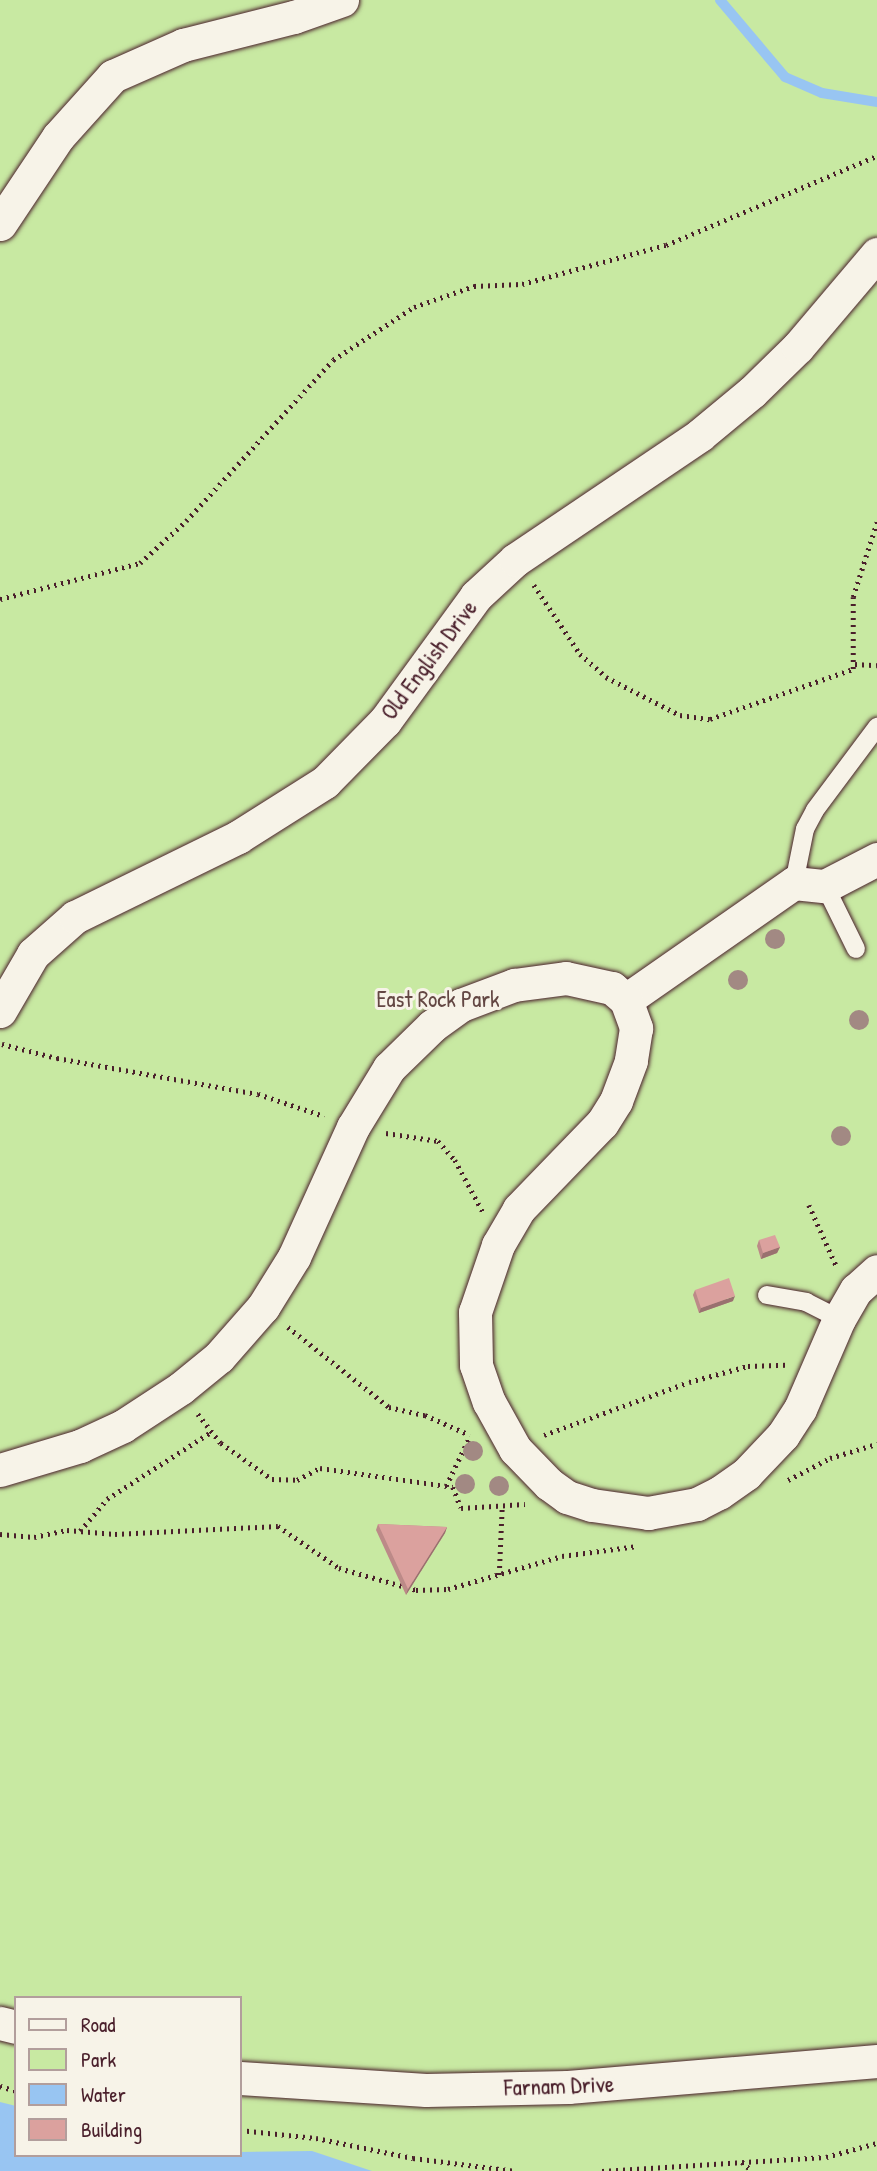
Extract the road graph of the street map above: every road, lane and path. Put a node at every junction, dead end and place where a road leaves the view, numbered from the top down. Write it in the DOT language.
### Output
graph roads {
  1 [pos="342,0"];
  2 [pos="877,156"];
  3 [pos="0,223"];
  4 [pos="877,254"];
  5 [pos="877,522"];
  6 [pos="515,560"];
  7 [pos="1,599"];
  8 [pos="855,664"];
  9 [pos="877,665"];
  10 [pos="877,727"];
  11 [pos="877,859"];
  12 [pos="810,884"];
  13 [pos="856,949"];
  14 [pos="626,1000"];
  15 [pos="0,1011"];
  16 [pos="0,1043"];
  17 [pos="353,1127"];
  18 [pos="809,1205"];
  19 [pos="506,1229"];
  20 [pos="867,1280"];
  21 [pos="767,1295"];
  22 [pos="263,1307"];
  23 [pos="839,1319"];
  24 [pos="815,1370"];
  25 [pos="181,1388"];
  26 [pos="489,1402"];
  27 [pos="211,1432"];
  28 [pos="471,1436"];
  29 [pos="877,1444"];
  30 [pos="515,1449"];
  31 [pos="0,1470"];
  32 [pos="446,1486"];
  33 [pos="776,1488"];
  34 [pos="502,1507"];
  35 [pos="482,1509"];
  36 [pos="79,1531"];
  37 [pos="0,1534"];
  38 [pos="644,1544"];
  39 [pos="499,1575"];
  40 [pos="877,2061"];
  41 [pos="242,2078"];
  42 [pos="242,2130"];
  43 [pos="877,2143"];
  44 [pos="742,2161"];
  45 [pos="516,2171"];
  46 [pos="602,2171"];
  47 [pos="752,2171"];
  1 -- 3 [label="street"];
  2 -- 7 [label="path"];
  4 -- 6 [label="street, Old English Drive"];
  5 -- 8 [label="path"];
  6 -- 8 [label="path"];
  6 -- 15 [label="street, Old English Drive"];
  8 -- 9 [label="path"];
  10 -- 12 [label="lane"];
  11 -- 12 [label="street"];
  12 -- 13 [label="lane"];
  12 -- 14 [label="street"];
  14 -- 17 [label="street"];
  14 -- 19 [label="street"];
  16 -- 17 [label="path"];
  17 -- 19 [label="path"];
  17 -- 22 [label="street"];
  18 -- 20 [label="path"];
  19 -- 26 [label="street"];
  20 -- 23 [label="street"];
  21 -- 23 [label="lane"];
  22 -- 25 [label="street"];
  22 -- 28 [label="path"];
  23 -- 24 [label="street"];
  24 -- 30 [label="path"];
  24 -- 30 [label="street"];
  25 -- 27 [label="path"];
  25 -- 31 [label="street"];
  26 -- 28 [label="path"];
  26 -- 30 [label="street"];
  27 -- 32 [label="path"];
  27 -- 36 [label="path"];
  28 -- 32 [label="path"];
  29 -- 33 [label="path"];
  32 -- 35 [label="path"];
  34 -- 39 [label="path"];
  36 -- 37 [label="path"];
  36 -- 39 [label="path"];
  38 -- 39 [label="path"];
  40 -- 41 [label="street, Farnam Drive"];
  42 -- 45 [label="path"];
  43 -- 44 [label="path"];
  44 -- 46 [label="path"];
  44 -- 47 [label="path"];
}
